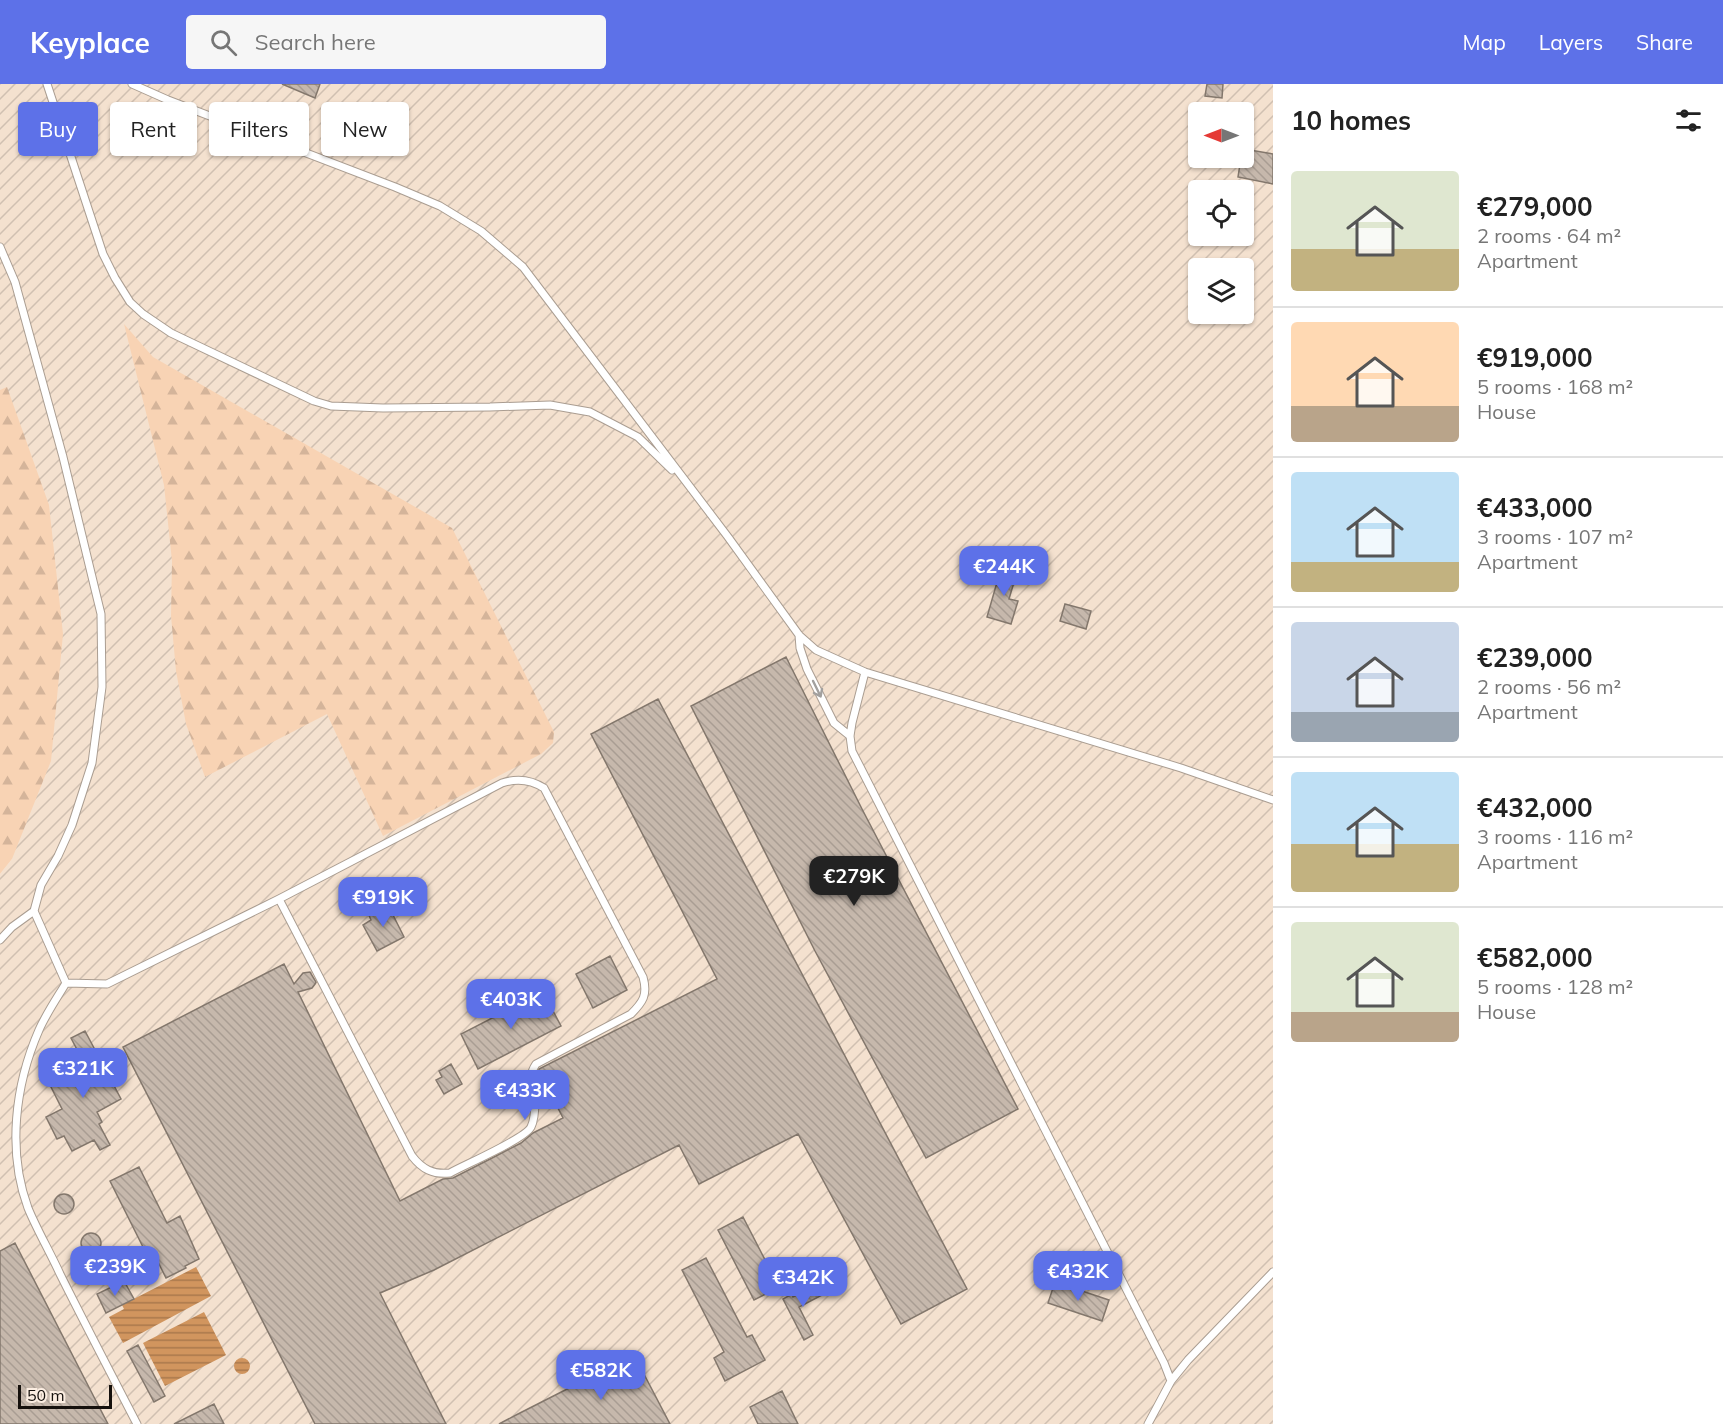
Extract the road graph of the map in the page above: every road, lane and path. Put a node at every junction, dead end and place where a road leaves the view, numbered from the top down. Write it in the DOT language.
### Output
graph roads {
  1 [pos="47,84"];
  2 [pos="132,84"];
  3 [pos="0,247"];
  4 [pos="688,486"];
  5 [pos="799,635"];
  6 [pos="865,672"];
  7 [pos="850,736"];
  8 [pos="1273,800"];
  9 [pos="279,899"];
  10 [pos="34,911"];
  11 [pos="0,940"];
  12 [pos="66,983"];
  13 [pos="1273,1272"];
  14 [pos="1170,1381"];
  15 [pos="137,1424"];
  16 [pos="1148,1424"];
  1 -- 4 [label="lane"];
  2 -- 4 [label="lane"];
  3 -- 10 [label="lane"];
  4 -- 5 [label="lane"];
  5 -- 6 [label="lane"];
  5 -- 7 [label="lane, one-way"];
  6 -- 7 [label="lane"];
  6 -- 8 [label="lane"];
  7 -- 14 [label="lane"];
  9 -- 9 [label="lane"];
  9 -- 12 [label="lane"];
  10 -- 11 [label="lane"];
  10 -- 12 [label="lane"];
  12 -- 15 [label="lane"];
  13 -- 14 [label="lane"];
  14 -- 16 [label="lane"];
}
